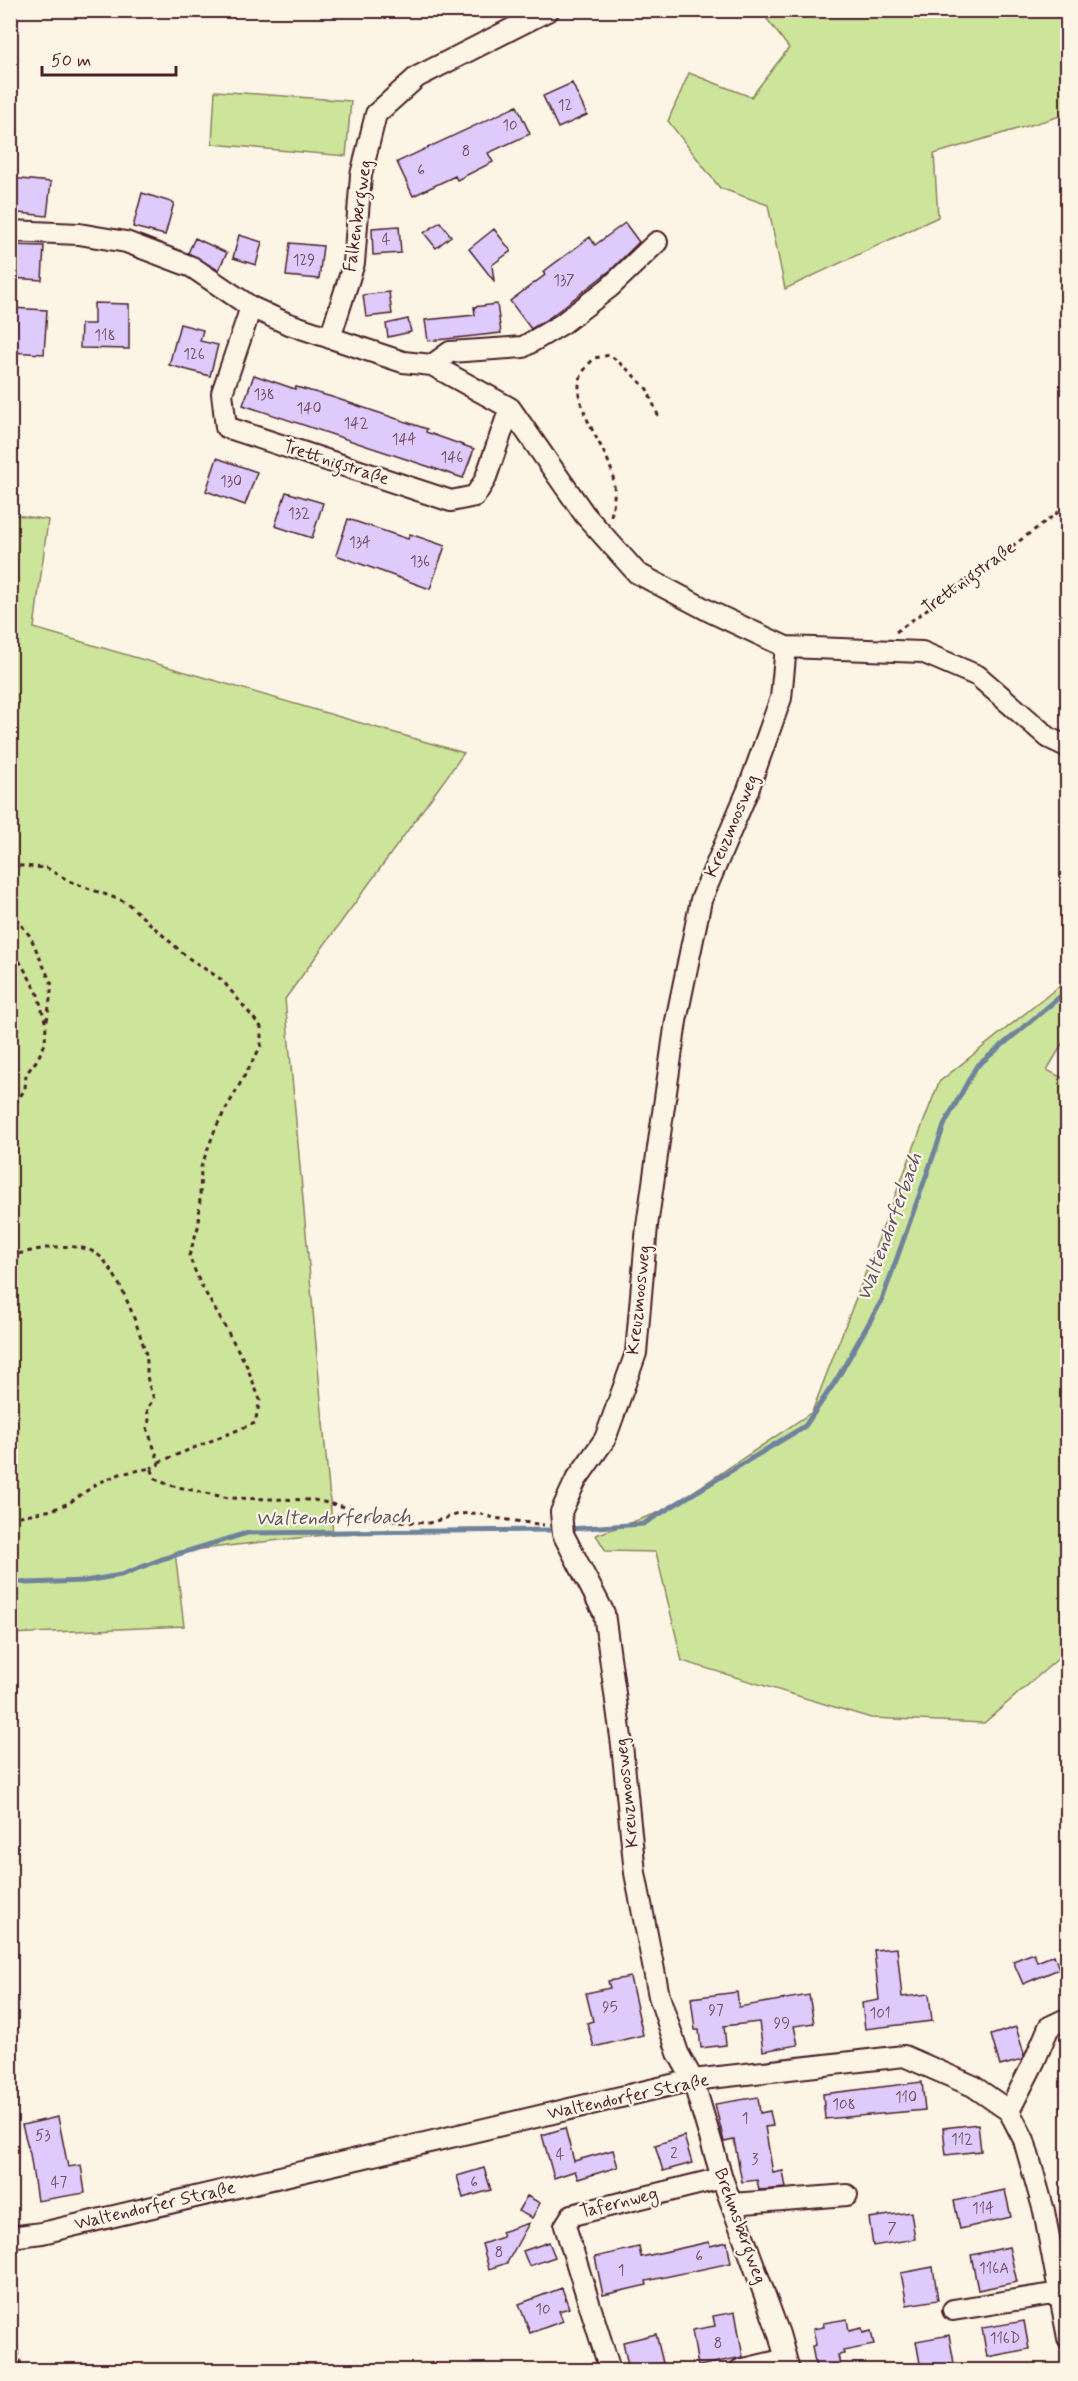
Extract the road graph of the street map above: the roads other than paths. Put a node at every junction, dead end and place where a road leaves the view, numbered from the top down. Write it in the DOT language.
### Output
graph roads {
  1 [pos="549,10"];
  2 [pos="10,231"];
  3 [pos="657,242"];
  4 [pos="251,307"];
  5 [pos="330,339"];
  6 [pos="432,365"];
  7 [pos="510,408"];
  8 [pos="786,647"];
  9 [pos="1068,747"];
  10 [pos="1068,2018"];
  11 [pos="693,2080"];
  12 [pos="1009,2111"];
  13 [pos="722,2178"];
  14 [pos="847,2195"];
  15 [pos="732,2204"];
  16 [pos="10,2237"];
  17 [pos="1059,2293"];
  18 [pos="953,2310"];
  19 [pos="1068,2338"];
  20 [pos="788,2365"];
  21 [pos="610,2370"];
  22 [pos="740,2370"];
  1 -- 5 [label="street, Falkenbergweg"];
  2 -- 4 [label="street"];
  3 -- 6 [label="street"];
  4 -- 5 [label="street"];
  4 -- 7 [label="street, Trettnigstraße"];
  5 -- 6 [label="street"];
  6 -- 7 [label="street"];
  7 -- 8 [label="street"];
  8 -- 9 [label="street"];
  8 -- 11 [label="street, Kreuzmoosweg"];
  10 -- 12 [label="street"];
  11 -- 12 [label="street, Waltendorfer Straße"];
  11 -- 13 [label="street, Brehmsbergweg"];
  11 -- 16 [label="street, Waltendorfer Straße"];
  12 -- 17 [label="street, Waltendorfer Straße"];
  13 -- 15 [label="street, Brehmsbergweg"];
  13 -- 21 [label="street, Tafernweg"];
  14 -- 15 [label="street"];
  15 -- 20 [label="street, Brehmsbergweg"];
  17 -- 18 [label="street"];
  17 -- 19 [label="street, Waltendorfer Straße"];
  20 -- 22 [label="street"];
}
